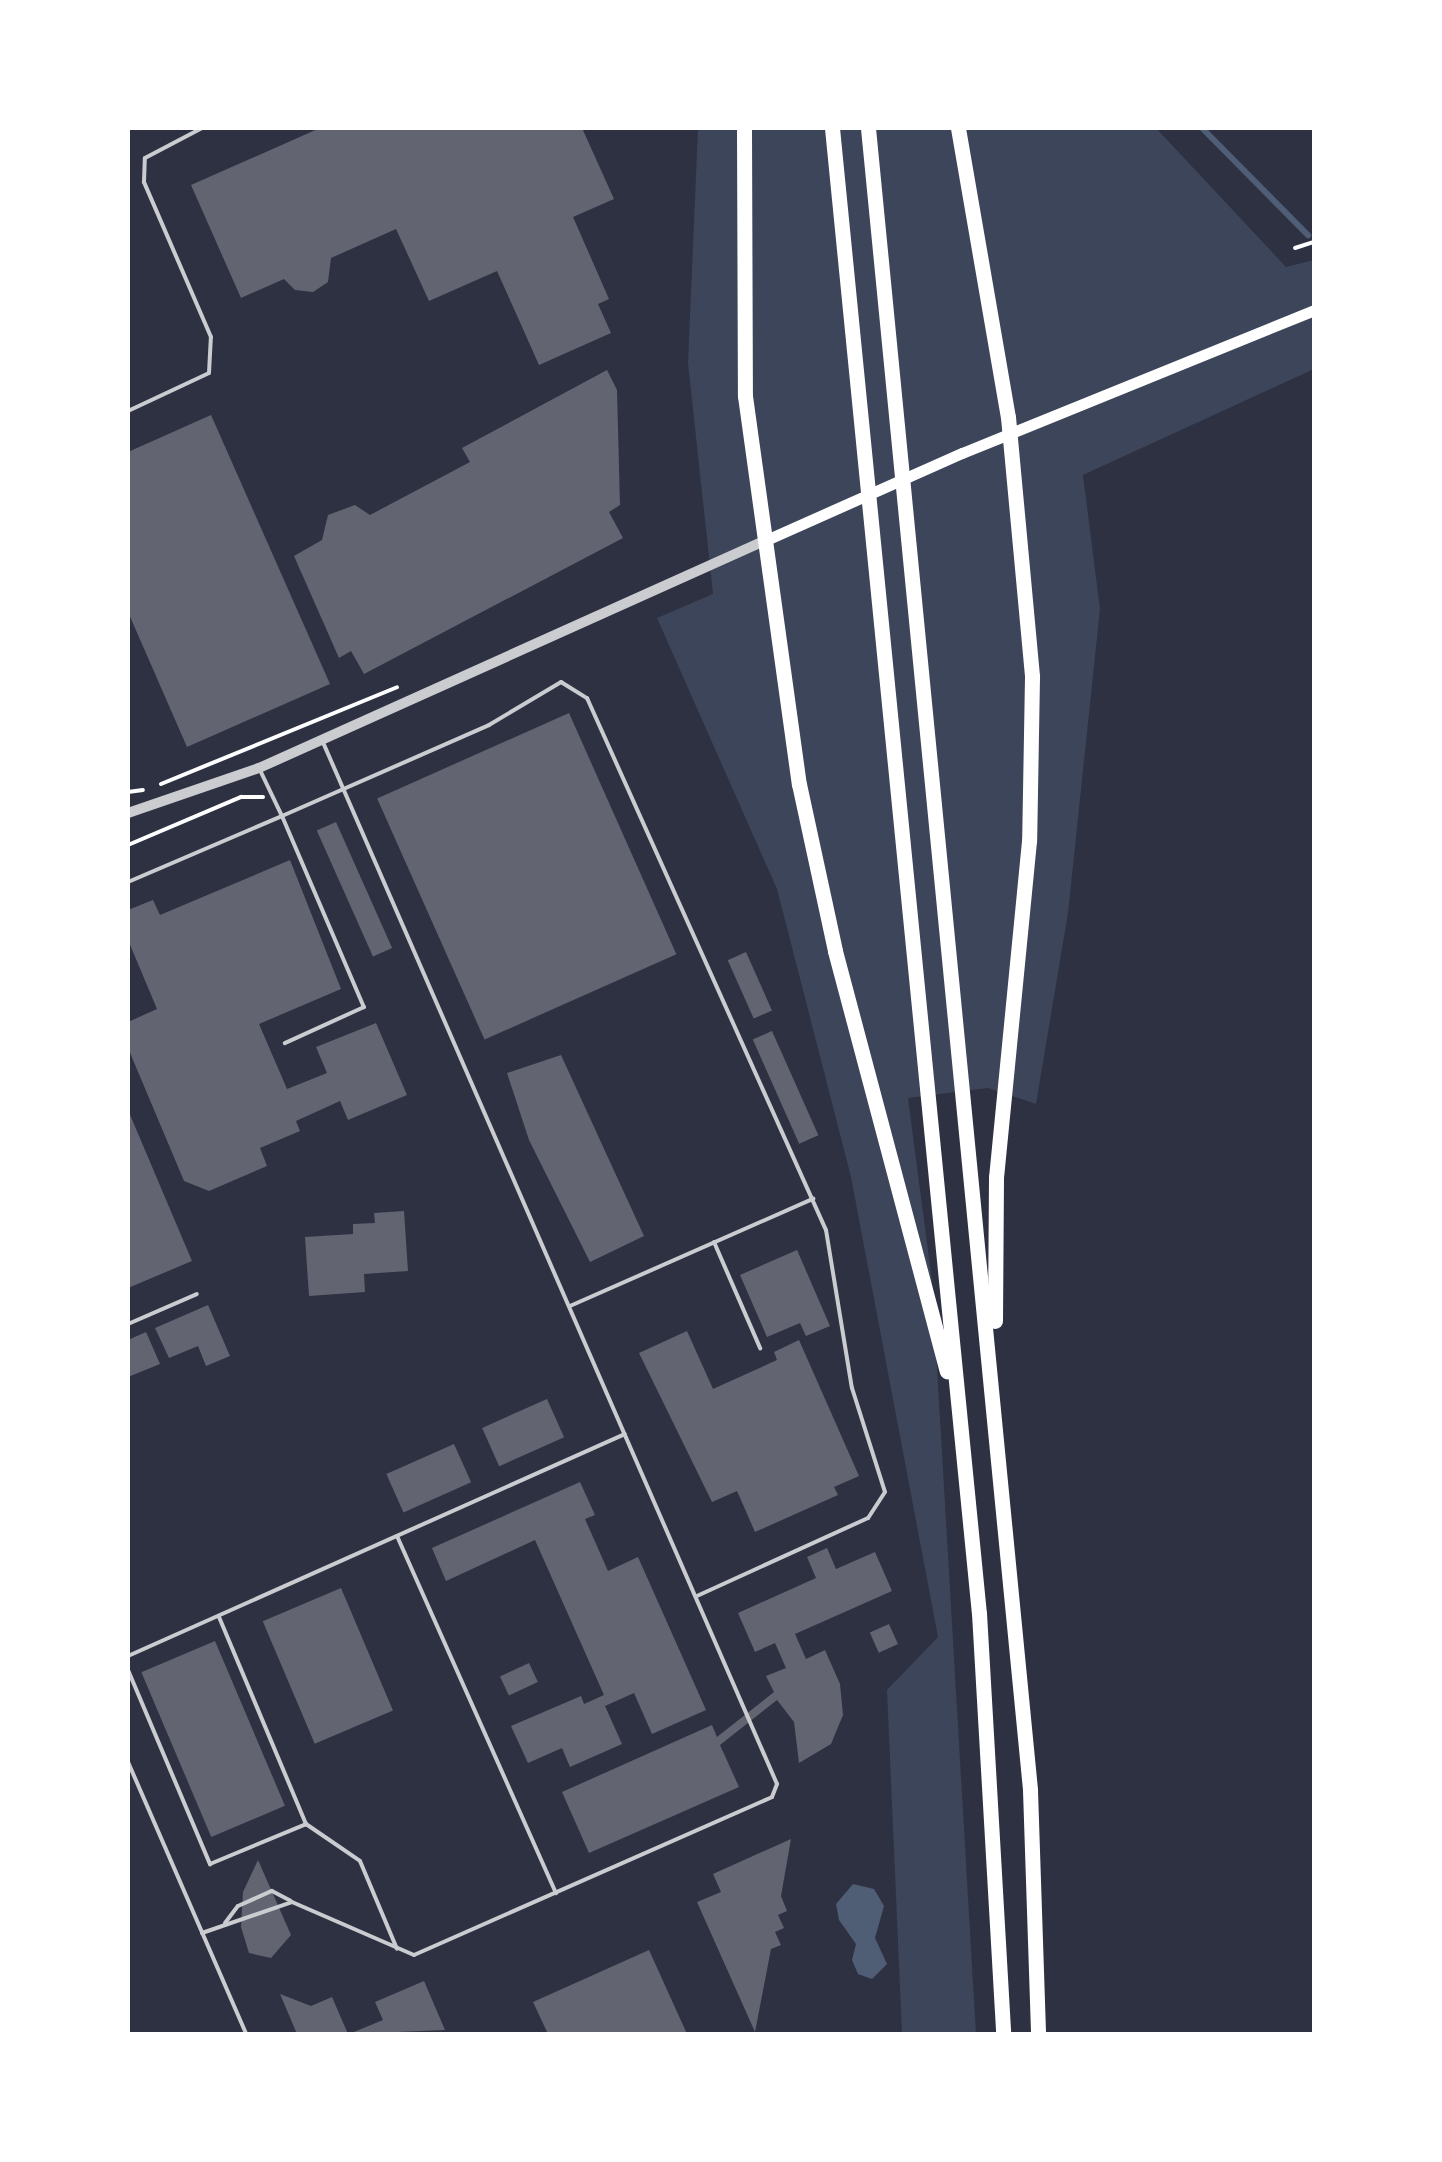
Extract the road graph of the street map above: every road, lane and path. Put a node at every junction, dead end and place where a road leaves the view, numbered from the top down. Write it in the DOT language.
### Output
graph roads {
  1 [pos="202,128"];
  2 [pos="744,128"];
  3 [pos="832,128"];
  4 [pos="868,128"];
  5 [pos="958,128"];
  6 [pos="1314,242"];
  7 [pos="1295,248"];
  8 [pos="1314,310"];
  9 [pos="128,411"];
  10 [pos="1010,433"];
  11 [pos="764,541"];
  12 [pos="402,686"];
  13 [pos="322,740"];
  14 [pos="259,768"];
  15 [pos="342,790"];
  16 [pos="128,792"];
  17 [pos="273,798"];
  18 [pos="128,814"];
  19 [pos="282,816"];
  20 [pos="128,845"];
  21 [pos="128,882"];
  22 [pos="285,1043"];
  23 [pos="812,1198"];
  24 [pos="714,1242"];
  25 [pos="197,1294"];
  26 [pos="569,1306"];
  27 [pos="128,1324"];
  28 [pos="760,1348"];
  29 [pos="995,1401"];
  30 [pos="961,1428"];
  31 [pos="625,1434"];
  32 [pos="397,1536"];
  33 [pos="697,1596"];
  34 [pos="218,1616"];
  35 [pos="128,1656"];
  36 [pos="128,1670"];
  37 [pos="128,1762"];
  38 [pos="306,1824"];
  39 [pos="556,1893"];
  40 [pos="292,1902"];
  41 [pos="225,1922"];
  42 [pos="202,1933"];
  43 [pos="397,1949"];
  44 [pos="246,2034"];
  45 [pos="1003,2034"];
  46 [pos="1038,2034"];
  1 -- 9 [label="lane"];
  2 -- 11 [label="highway"];
  3 -- 30 [label="highway"];
  4 -- 29 [label="highway"];
  5 -- 10 [label="highway"];
  6 -- 7 [label="path"];
  8 -- 10 [label="main road"];
  10 -- 11 [label="main road"];
  10 -- 29 [label="highway"];
  11 -- 13 [label="street"];
  11 -- 30 [label="highway"];
  12 -- 16 [label="path"];
  13 -- 14 [label="street"];
  13 -- 15 [label="lane"];
  14 -- 17 [label="lane"];
  14 -- 18 [label="street"];
  15 -- 19 [label="lane"];
  15 -- 23 [label="lane"];
  15 -- 26 [label="lane"];
  17 -- 19 [label="lane"];
  17 -- 20 [label="path"];
  19 -- 21 [label="lane"];
  19 -- 22 [label="lane"];
  23 -- 24 [label="lane"];
  23 -- 33 [label="lane"];
  24 -- 26 [label="lane"];
  24 -- 28 [label="lane"];
  25 -- 27 [label="lane"];
  26 -- 31 [label="lane"];
  29 -- 46 [label="highway"];
  30 -- 45 [label="highway"];
  31 -- 32 [label="lane"];
  31 -- 33 [label="lane"];
  32 -- 34 [label="lane"];
  32 -- 39 [label="lane"];
  33 -- 39 [label="lane"];
  34 -- 35 [label="lane"];
  34 -- 38 [label="lane"];
  36 -- 38 [label="lane"];
  37 -- 42 [label="lane"];
  38 -- 43 [label="lane"];
  39 -- 43 [label="lane"];
  40 -- 41 [label="lane"];
  40 -- 41 [label="lane"];
  40 -- 43 [label="lane"];
  41 -- 42 [label="lane"];
  42 -- 44 [label="lane"];
}
